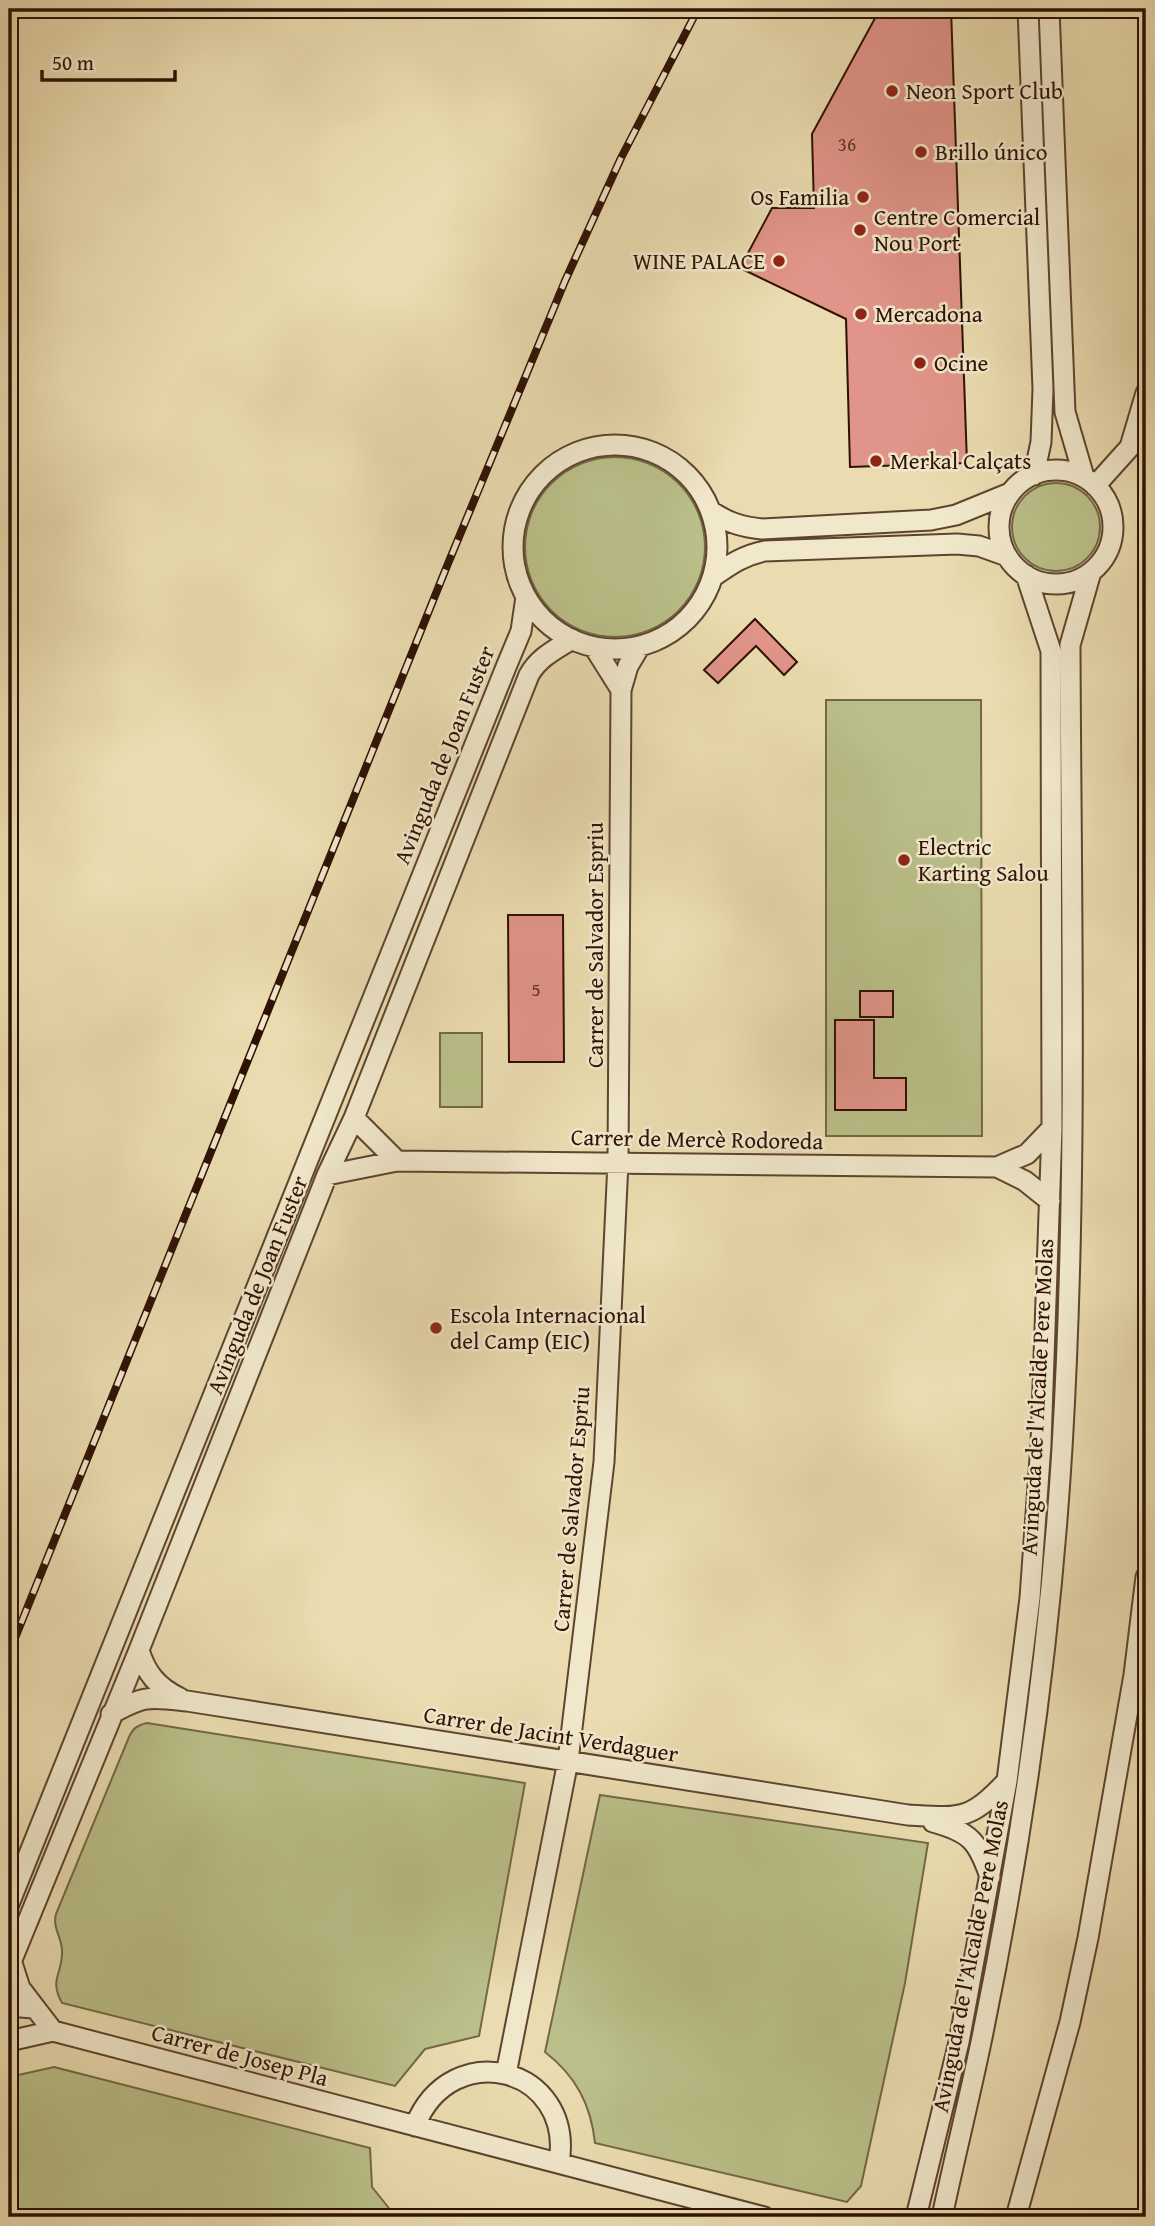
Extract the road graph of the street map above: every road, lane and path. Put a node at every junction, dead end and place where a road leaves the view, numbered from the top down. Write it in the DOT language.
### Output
graph roads {
  1 [pos="1028,9"];
  2 [pos="1049,9"];
  3 [pos="1146,393"];
  4 [pos="1034,475"];
  5 [pos="1089,482"];
  6 [pos="1010,493"];
  7 [pos="712,512"];
  8 [pos="1007,556"];
  9 [pos="1091,572"];
  10 [pos="1026,575"];
  11 [pos="714,576"];
  12 [pos="526,597"];
  13 [pos="572,639"];
  14 [pos="640,646"];
  15 [pos="594,647"];
  16 [pos="621,690"];
  17 [pos="354,1118"];
  18 [pos="1052,1128"];
  19 [pos="397,1161"];
  20 [pos="618,1162"];
  21 [pos="997,1167"];
  22 [pos="327,1175"];
  23 [pos="1050,1201"];
  24 [pos="1146,1577"];
  25 [pos="139,1650"];
  26 [pos="187,1701"];
  27 [pos="111,1714"];
  28 [pos="568,1761"];
  29 [pos="1007,1781"];
  30 [pos="51,1798"];
  31 [pos="908,1815"];
  32 [pos="990,1877"];
  33 [pos="9,1904"];
  34 [pos="9,1934"];
  35 [pos="10,1963"];
  36 [pos="9,2006"];
  37 [pos="33,2008"];
  38 [pos="53,2031"];
  39 [pos="14,2035"];
  40 [pos="506,2074"];
  41 [pos="415,2126"];
  42 [pos="559,2164"];
  43 [pos="917,2211"];
  44 [pos="764,2217"];
  45 [pos="902,2217"];
  46 [pos="942,2217"];
  47 [pos="1016,2217"];
  1 -- 4 [label="street"];
  2 -- 5 [label="street"];
  3 -- 5 [label="street"];
  4 -- 5 [label="street"];
  4 -- 6 [label="street"];
  5 -- 9 [label="street"];
  6 -- 7 [label="street"];
  6 -- 8 [label="street"];
  7 -- 11 [label="street"];
  7 -- 12 [label="street"];
  8 -- 10 [label="street"];
  8 -- 11 [label="street"];
  9 -- 10 [label="street"];
  9 -- 46 [label="street, Avinguda de l'Alcalde Pere Molas"];
  10 -- 18 [label="street, Avinguda de l'Alcalde Pere Molas"];
  11 -- 14 [label="street"];
  12 -- 13 [label="street"];
  12 -- 30 [label="street, Avinguda de Joan Fuster"];
  13 -- 15 [label="street"];
  13 -- 17 [label="street, Avinguda de Joan Fuster"];
  14 -- 15 [label="street"];
  14 -- 16 [label="street, Carrer de Salvador Espriu"];
  15 -- 16 [label="street"];
  16 -- 20 [label="street, Carrer de Salvador Espriu"];
  17 -- 19 [label="street"];
  17 -- 22 [label="street, Avinguda de Joan Fuster"];
  18 -- 21 [label="street, Carrer de Mercè Rodoreda"];
  18 -- 23 [label="street, Avinguda de l'Alcalde Pere Molas"];
  19 -- 20 [label="street, Carrer de Mercè Rodoreda"];
  19 -- 22 [label="street, Carrer de Mercè Rodoreda"];
  20 -- 21 [label="street, Carrer de Mercè Rodoreda"];
  20 -- 28 [label="street, Carrer de Salvador Espriu"];
  21 -- 23 [label="street, Carrer de Mercè Rodoreda"];
  22 -- 25 [label="street, Avinguda de Joan Fuster"];
  23 -- 29 [label="street, Avinguda de l'Alcalde Pere Molas"];
  24 -- 47 [label="street"];
  25 -- 26 [label="street, Carrer de Jacint Verdaguer"];
  25 -- 27 [label="street, Avinguda de Joan Fuster"];
  26 -- 27 [label="street, Carrer de Jacint Verdaguer"];
  26 -- 28 [label="street, Carrer de Jacint Verdaguer"];
  27 -- 35 [label="street, Avinguda de Joan Fuster"];
  28 -- 31 [label="street, Carrer de Jacint Verdaguer"];
  28 -- 40 [label="street, Carrer de Salvador Espriu"];
  29 -- 31 [label="street, Carrer de Jacint Verdaguer"];
  29 -- 32 [label="street, Avinguda de l'Alcalde Pere Molas"];
  30 -- 33 [label="street, Avinguda de Joan Fuster"];
  30 -- 34 [label="street"];
  31 -- 32 [label="street, Carrer de Jacint Verdaguer"];
  32 -- 43 [label="street, Avinguda de l'Alcalde Pere Molas"];
  35 -- 37 [label="street"];
  36 -- 37 [label="street"];
  37 -- 38 [label="street"];
  38 -- 39 [label="street, Carrer de Josep Pla"];
  38 -- 41 [label="street, Carrer de Josep Pla"];
  40 -- 41 [label="street"];
  40 -- 42 [label="street"];
  41 -- 42 [label="street, Carrer de Josep Pla"];
  42 -- 44 [label="street, Carrer de Josep Pla"];
  43 -- 45 [label="street"];
}
